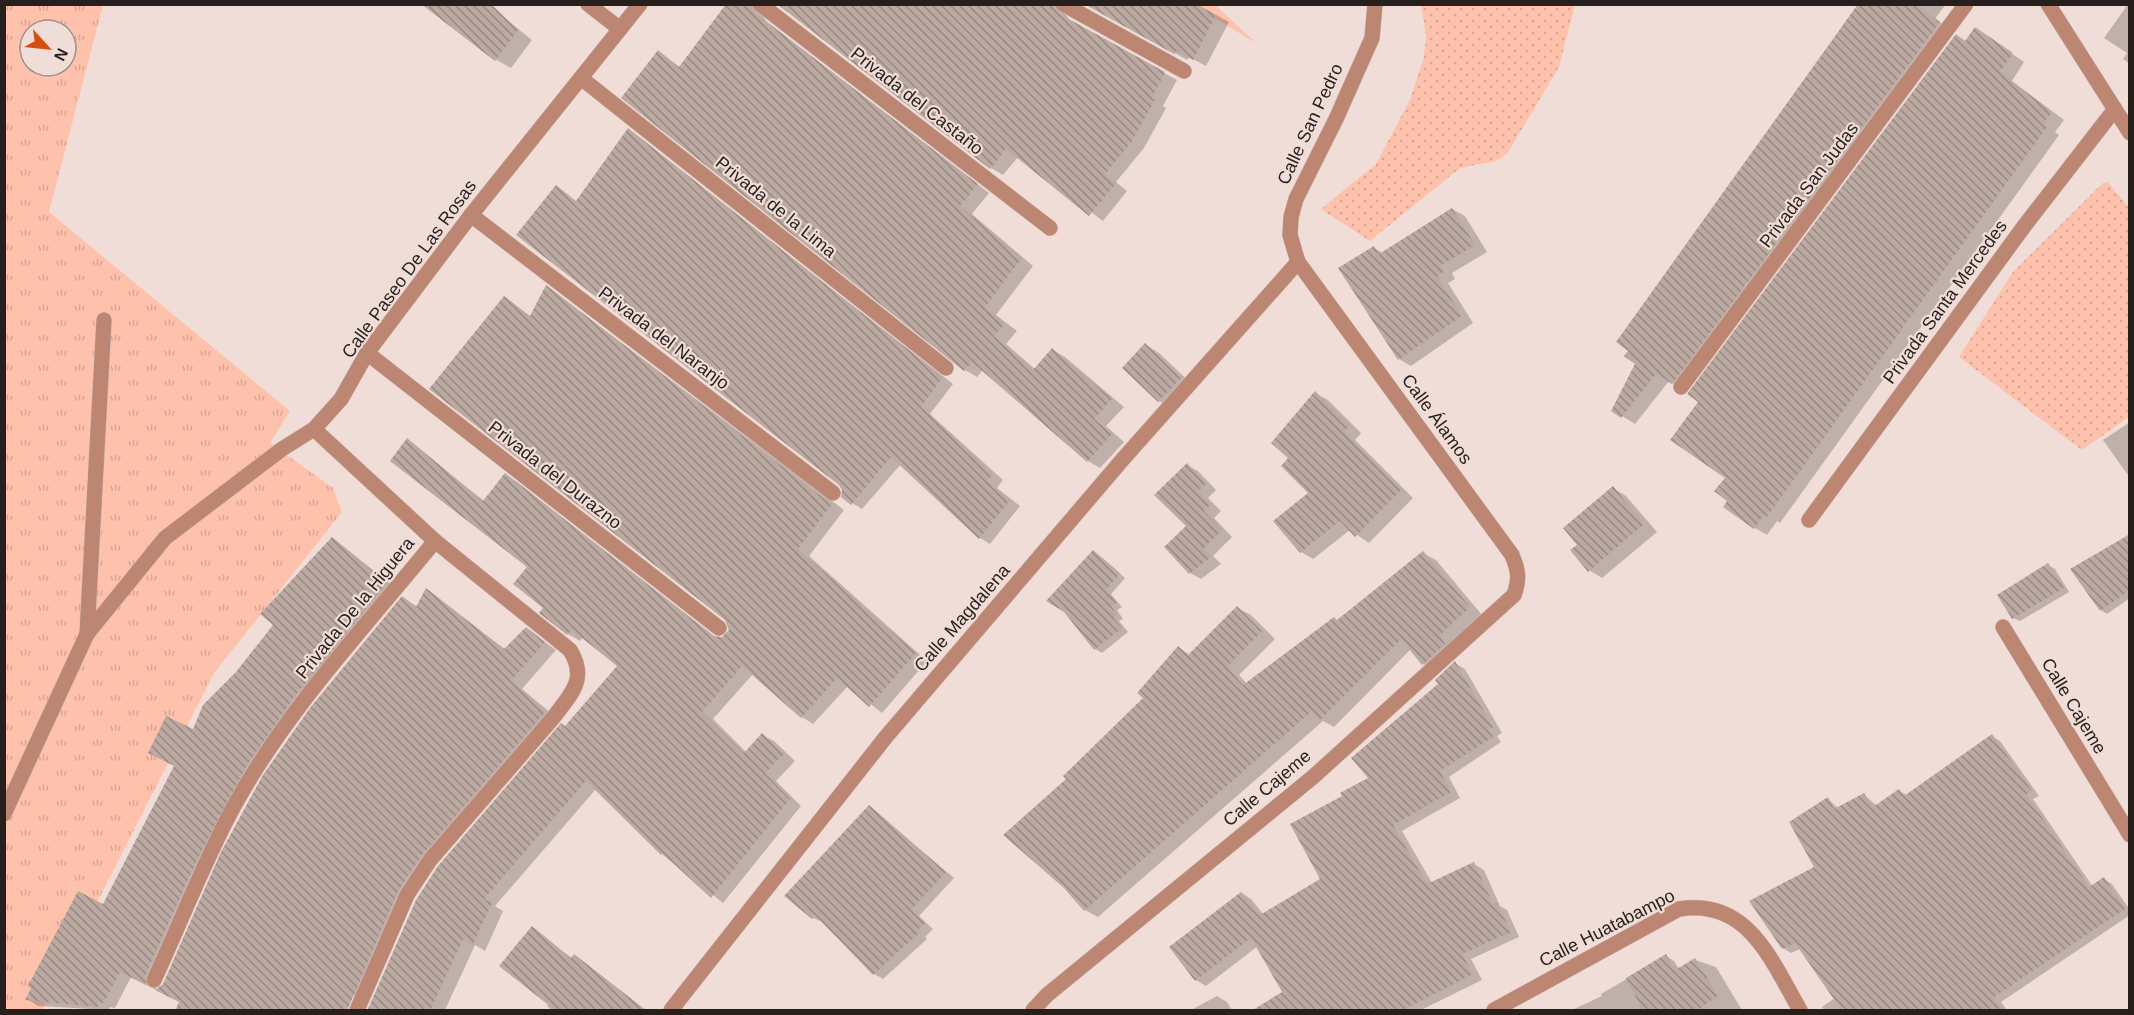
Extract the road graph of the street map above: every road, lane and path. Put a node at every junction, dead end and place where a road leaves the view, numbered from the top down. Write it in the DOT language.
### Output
graph roads {
  1 [pos="588,4"];
  2 [pos="640,4"];
  3 [pos="760,4"];
  4 [pos="1063,4"];
  5 [pos="1375,4"];
  6 [pos="1966,4"];
  7 [pos="2048,4"];
  8 [pos="620,28"];
  9 [pos="1184,70"];
  10 [pos="581,78"];
  11 [pos="2115,109"];
  12 [pos="2129,130"];
  13 [pos="471,215"];
  14 [pos="1050,228"];
  15 [pos="1298,262"];
  16 [pos="104,320"];
  17 [pos="367,353"];
  18 [pos="946,368"];
  19 [pos="1682,387"];
  20 [pos="314,429"];
  21 [pos="833,493"];
  22 [pos="1809,520"];
  23 [pos="435,541"];
  24 [pos="1504,603"];
  25 [pos="2003,627"];
  26 [pos="719,628"];
  27 [pos="87,634"];
  28 [pos="4,814"];
  29 [pos="2130,836"];
  30 [pos="154,980"];
  31 [pos="357,1011"];
  32 [pos="671,1011"];
  33 [pos="1033,1011"];
  34 [pos="1494,1011"];
  35 [pos="1800,1011"];
  1 -- 8 [label="street"];
  2 -- 8 [label="street, Calle Paseo De Las Rosas"];
  3 -- 14 [label="street, Privada del Castaño"];
  4 -- 9 [label="street"];
  5 -- 15 [label="street, Calle San Pedro"];
  6 -- 19 [label="street, Privada San Judas"];
  7 -- 11 [label="street"];
  8 -- 10 [label="street, Calle Paseo De Las Rosas"];
  10 -- 13 [label="street, Calle Paseo De Las Rosas"];
  10 -- 18 [label="street, Privada de la Lima"];
  11 -- 12 [label="street"];
  11 -- 22 [label="street, Privada Santa Mercedes"];
  13 -- 17 [label="street, Calle Paseo De Las Rosas"];
  13 -- 21 [label="street, Privada del Naranjo"];
  15 -- 24 [label="street, Calle Álamos"];
  15 -- 32 [label="street, Calle Magdalena"];
  16 -- 27 [label="street"];
  17 -- 20 [label="street, Calle Paseo De Las Rosas"];
  17 -- 26 [label="street, Privada del Durazno"];
  20 -- 23 [label="street"];
  20 -- 27 [label="street, Calle Paseo De Las Rosas"];
  23 -- 30 [label="street, Privada De la Higuera"];
  23 -- 31 [label="street, Privada De la Higuera"];
  24 -- 33 [label="street, Calle Cajeme"];
  25 -- 29 [label="street, Calle Cajeme"];
  27 -- 28 [label="street"];
  34 -- 35 [label="street, Calle Huatabampo"];
}
